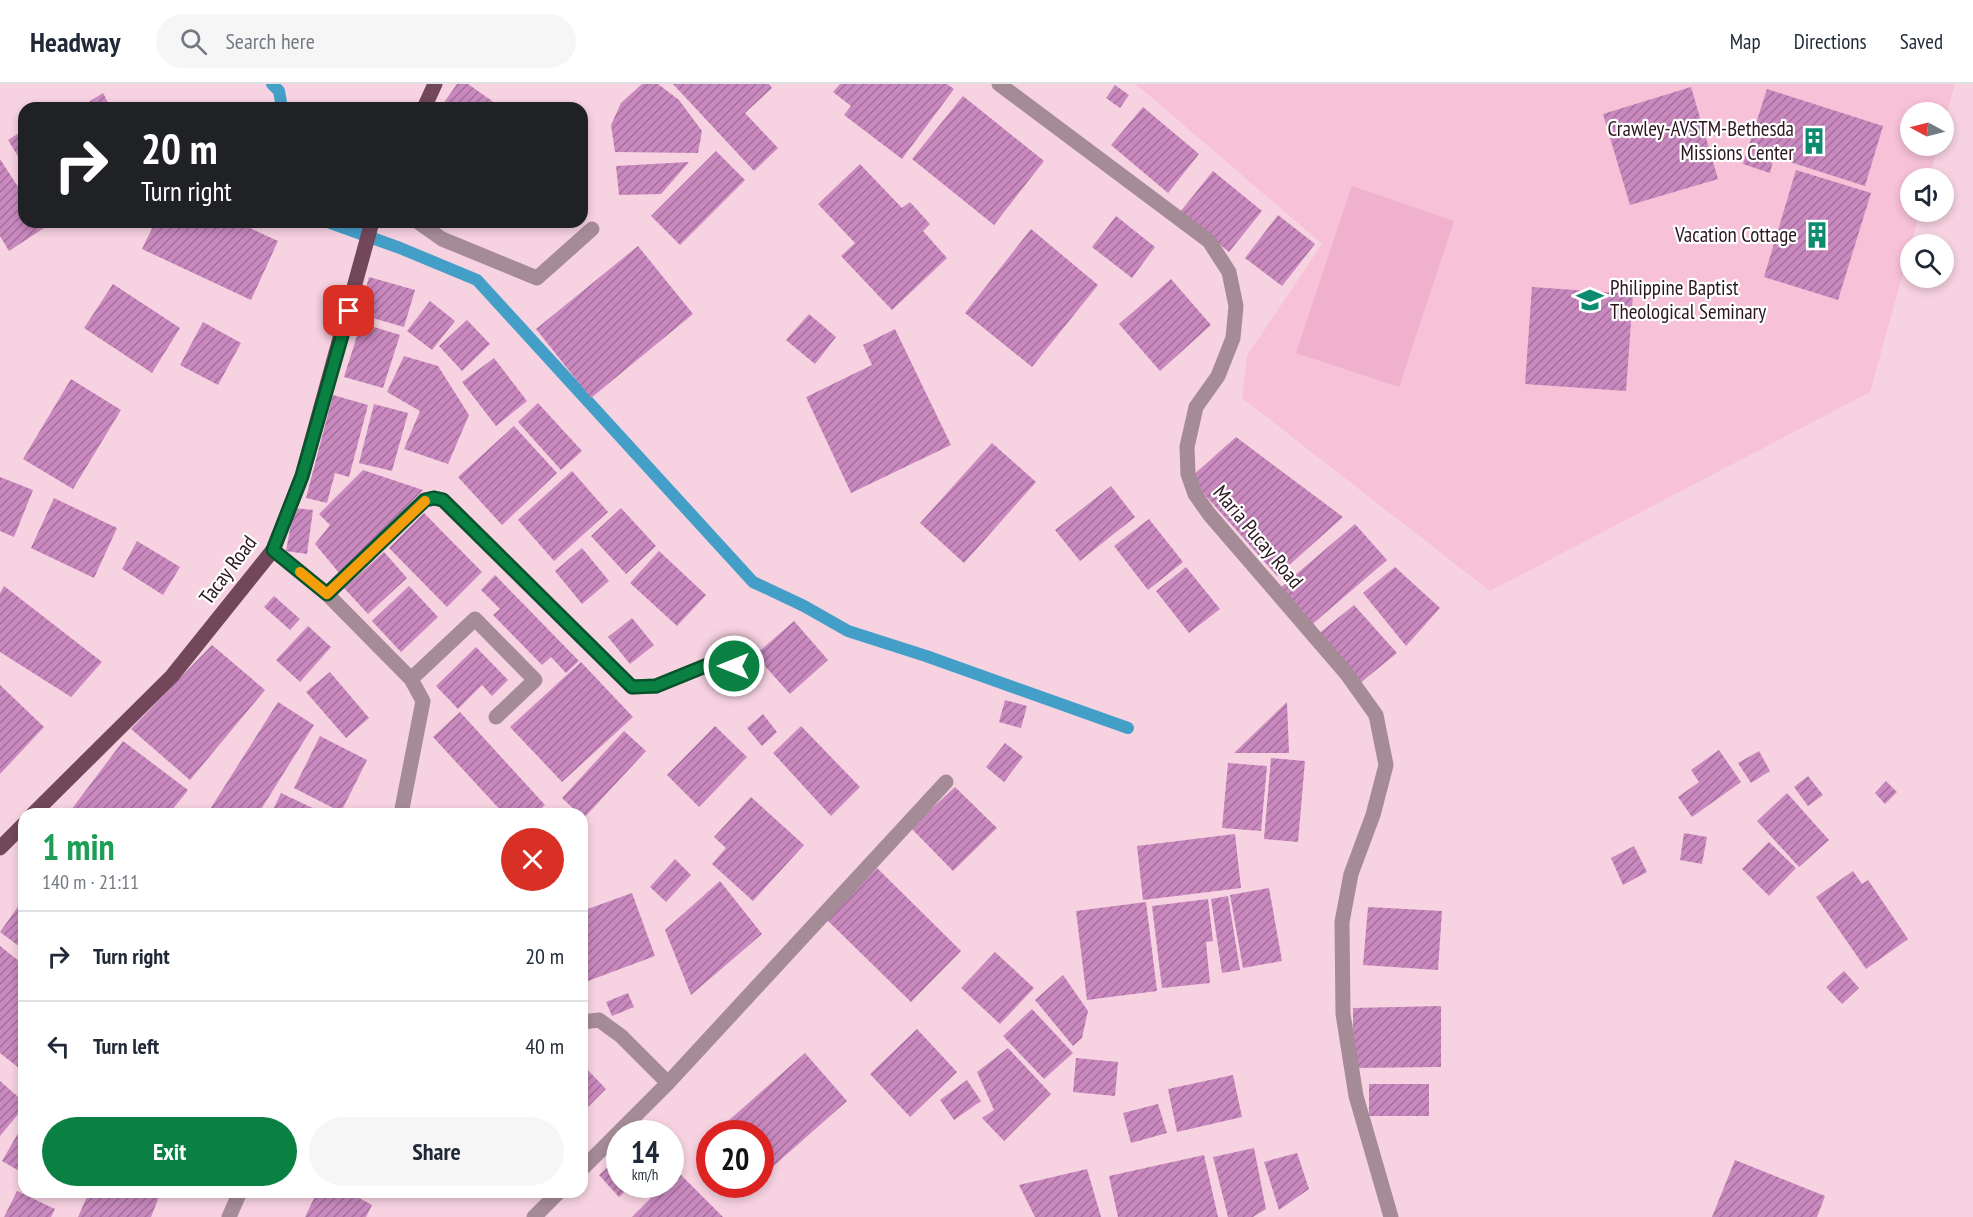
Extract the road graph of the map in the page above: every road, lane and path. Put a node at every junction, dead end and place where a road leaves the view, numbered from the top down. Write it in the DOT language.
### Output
graph roads {
  1 [pos="435,84"];
  2 [pos="999,84"];
  3 [pos="427,102"];
  4 [pos="370,228"];
  5 [pos="426,228"];
  6 [pos="592,229"];
  7 [pos="273,550"];
  8 [pos="327,594"];
  9 [pos="734,666"];
  10 [pos="411,679"];
  11 [pos="496,717"];
  12 [pos="946,782"];
  13 [pos="39,808"];
  14 [pos="402,808"];
  15 [pos="18,830"];
  16 [pos="0,848"];
  17 [pos="588,1021"];
  18 [pos="668,1083"];
  19 [pos="588,1163"];
  20 [pos="237,1198"];
  21 [pos="553,1198"];
  22 [pos="229,1217"];
  23 [pos="534,1217"];
  24 [pos="1391,1217"];
  1 -- 3 [label="main road"];
  2 -- 24 [label="street, Maria Pucay Road"];
  4 -- 7 [label="main road, Tacay Road"];
  5 -- 6 [label="street"];
  7 -- 8 [label="street"];
  7 -- 13 [label="main road, Tacay Road"];
  8 -- 9 [label="street"];
  8 -- 10 [label="street"];
  10 -- 11 [label="street"];
  10 -- 14 [label="street"];
  12 -- 18 [label="street"];
  15 -- 16 [label="main road"];
  17 -- 18 [label="street"];
  18 -- 19 [label="street"];
  20 -- 22 [label="street"];
  21 -- 23 [label="street"];
}
